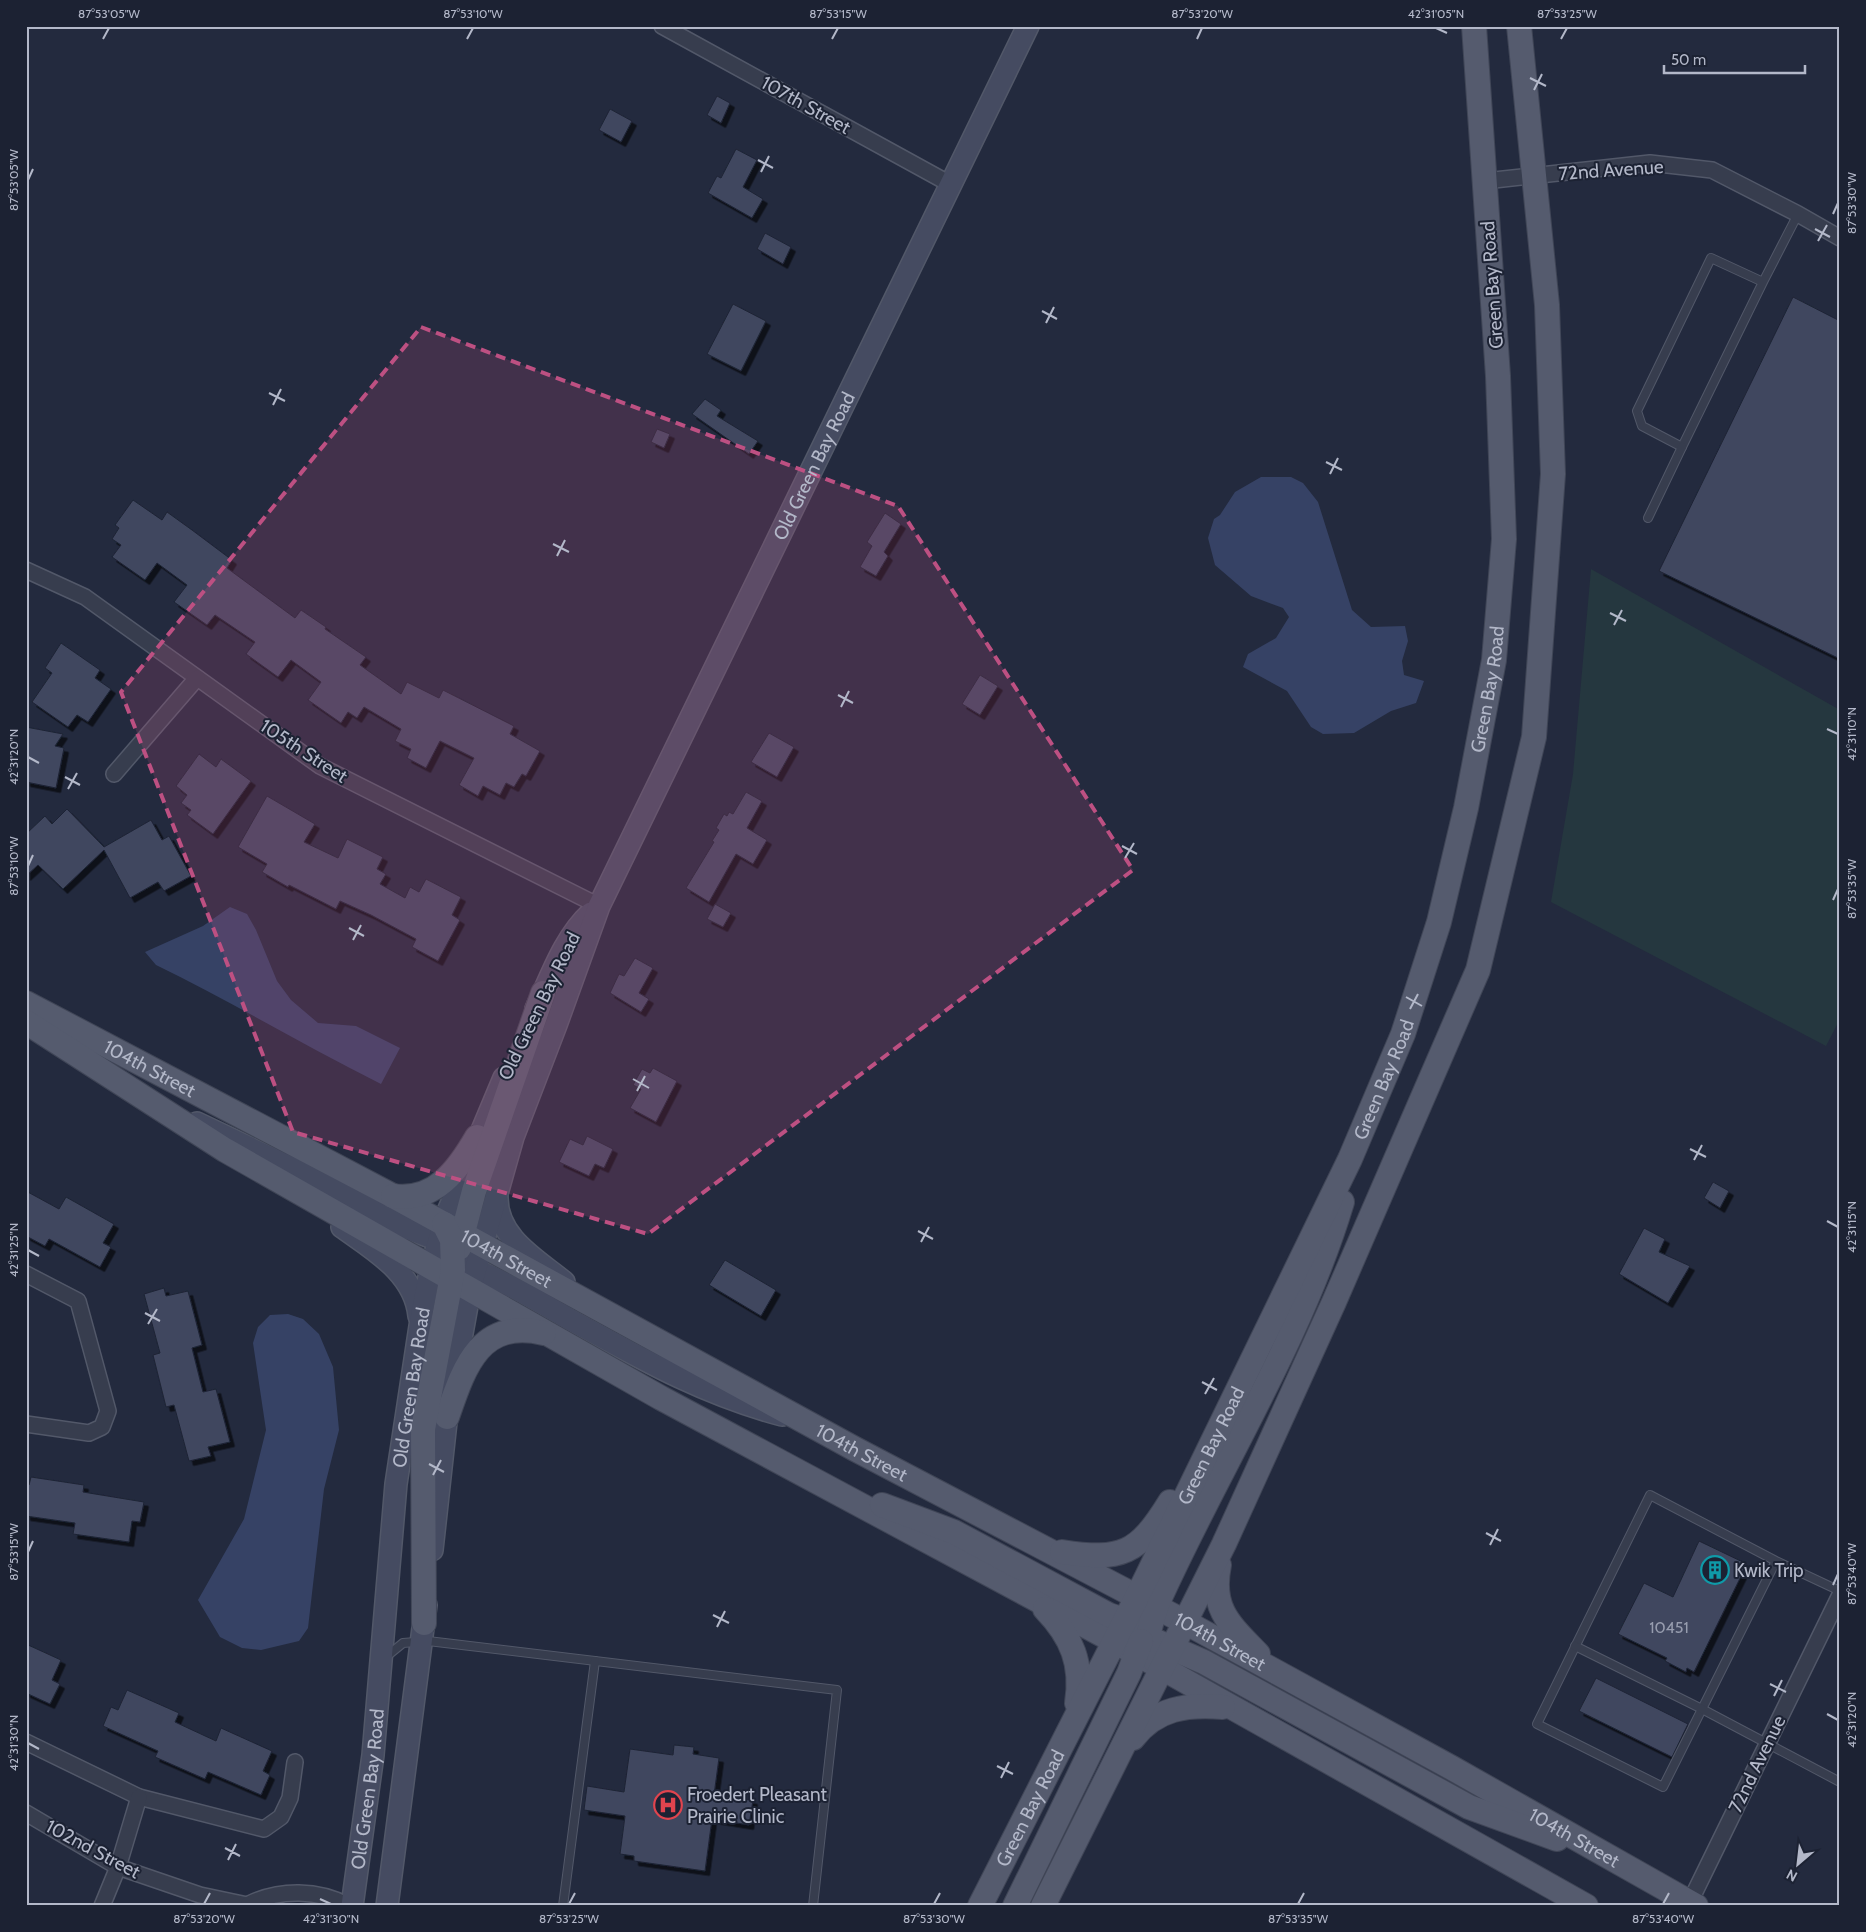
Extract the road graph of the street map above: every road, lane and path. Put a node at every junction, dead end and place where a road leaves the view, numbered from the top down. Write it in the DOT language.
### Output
graph roads {
  1 [pos="662,26"];
  2 [pos="1028,26"];
  3 [pos="1474,26"];
  4 [pos="1519,26"];
  5 [pos="1535,175"];
  6 [pos="1485,181"];
  7 [pos="950,184"];
  8 [pos="1798,214"];
  9 [pos="1840,238"];
  10 [pos="1763,282"];
  11 [pos="1682,447"];
  12 [pos="1648,518"];
  13 [pos="26,570"];
  14 [pos="197,678"];
  15 [pos="114,774"];
  16 [pos="599,906"];
  17 [pos="543,994"];
  18 [pos="26,1003"];
  19 [pos="26,1022"];
  20 [pos="158,1106"];
  21 [pos="1362,1133"];
  22 [pos="477,1137"];
  23 [pos="286,1185"];
  24 [pos="497,1191"];
  25 [pos="393,1196"];
  26 [pos="482,1245"];
  27 [pos="454,1257"];
  28 [pos="26,1274"];
  29 [pos="584,1301"];
  30 [pos="420,1325"];
  31 [pos="553,1336"];
  32 [pos="447,1417"];
  33 [pos="804,1421"];
  34 [pos="26,1424"];
  35 [pos="1206,1457"];
  36 [pos="812,1480"];
  37 [pos="1224,1544"];
  38 [pos="1050,1550"];
  39 [pos="1776,1561"];
  40 [pos="1840,1591"];
  41 [pos="1840,1595"];
  42 [pos="1034,1599"];
  43 [pos="1185,1622"];
  44 [pos="1139,1628"];
  45 [pos="423,1632"];
  46 [pos="1575,1646"];
  47 [pos="1172,1647"];
  48 [pos="595,1661"];
  49 [pos="380,1663"];
  50 [pos="1162,1669"];
  51 [pos="1274,1670"];
  52 [pos="1229,1708"];
  53 [pos="1702,1709"];
  54 [pos="1074,1718"];
  55 [pos="26,1742"];
  56 [pos="1766,1744"];
  57 [pos="1118,1757"];
  58 [pos="294,1762"];
  59 [pos="1840,1782"];
  60 [pos="139,1797"];
  61 [pos="26,1813"];
  62 [pos="1606,1855"];
  63 [pos="118,1867"];
  64 [pos="250,1905"];
  65 [pos="1691,1905"];
  66 [pos="102,1906"];
  67 [pos="351,1906"];
  68 [pos="387,1906"];
  69 [pos="563,1906"];
  70 [pos="813,1906"];
  71 [pos="980,1906"];
  72 [pos="1015,1906"];
  73 [pos="1043,1906"];
  74 [pos="1586,1906"];
  1 -- 7 [label="street, 107th Street"];
  2 -- 7 [label="street, Old Green Bay Road"];
  3 -- 6 [label="main road, Green Bay Road"];
  4 -- 5 [label="main road"];
  5 -- 6 [label="street, 72nd Avenue"];
  5 -- 8 [label="street, 72nd Avenue"];
  5 -- 37 [label="main road"];
  6 -- 21 [label="main road, Green Bay Road"];
  7 -- 16 [label="street, Old Green Bay Road"];
  8 -- 9 [label="street, 72nd Avenue"];
  8 -- 10 [label="lane"];
  10 -- 11 [label="lane"];
  10 -- 11 [label="lane"];
  11 -- 12 [label="lane"];
  13 -- 14 [label="street, 105th Street"];
  14 -- 15 [label="street"];
  14 -- 16 [label="street, 105th Street"];
  16 -- 17 [label="street, Old Green Bay Road"];
  16 -- 24 [label="street, Old Green Bay Road"];
  17 -- 22 [label="street, Old Green Bay Road"];
  17 -- 27 [label="main road"];
  18 -- 25 [label="main road, 104th Street"];
  19 -- 20 [label="main road, 104th Street"];
  20 -- 23 [label="main road, 104th Street"];
  20 -- 27 [label="street"];
  21 -- 35 [label="main road, Green Bay Road"];
  21 -- 44 [label="main road"];
  22 -- 25 [label="main road"];
  22 -- 27 [label="street, Old Green Bay Road"];
  23 -- 27 [label="main road, 104th Street"];
  23 -- 30 [label="street"];
  24 -- 26 [label="street, Old Green Bay Road"];
  24 -- 29 [label="street"];
  25 -- 27 [label="main road, 104th Street"];
  26 -- 27 [label="main road, 104th Street"];
  26 -- 29 [label="main road, 104th Street"];
  27 -- 30 [label="street, Old Green Bay Road"];
  27 -- 31 [label="main road, 104th Street"];
  27 -- 32 [label="street, Old Green Bay Road"];
  27 -- 33 [label="street"];
  27 -- 45 [label="main road"];
  28 -- 34 [label="street"];
  29 -- 33 [label="main road, 104th Street"];
  30 -- 49 [label="street, Old Green Bay Road"];
  31 -- 32 [label="main road"];
  31 -- 36 [label="main road, 104th Street"];
  32 -- 45 [label="street, Old Green Bay Road"];
  33 -- 38 [label="main road, 104th Street"];
  35 -- 38 [label="main road"];
  35 -- 44 [label="main road, Green Bay Road"];
  36 -- 42 [label="main road, 104th Street"];
  36 -- 44 [label="main road"];
  37 -- 43 [label="main road"];
  37 -- 51 [label="main road"];
  38 -- 44 [label="main road, 104th Street"];
  39 -- 40 [label="lane"];
  39 -- 46 [label="lane"];
  39 -- 53 [label="lane"];
  41 -- 56 [label="street, 72nd Avenue"];
  42 -- 44 [label="main road, 104th Street"];
  42 -- 54 [label="main road"];
  43 -- 44 [label="main road"];
  43 -- 47 [label="main road"];
  43 -- 51 [label="main road, 104th Street"];
  44 -- 47 [label="main road"];
  44 -- 50 [label="main road"];
  44 -- 54 [label="main road, Green Bay Road"];
  44 -- 72 [label="main road"];
  45 -- 48 [label="lane"];
  45 -- 49 [label="lane"];
  45 -- 68 [label="street, Old Green Bay Road"];
  46 -- 53 [label="lane"];
  46 -- 53 [label="lane"];
  47 -- 50 [label="main road"];
  47 -- 62 [label="main road"];
  48 -- 69 [label="lane"];
  48 -- 70 [label="lane"];
  49 -- 67 [label="street, Old Green Bay Road"];
  50 -- 52 [label="main road"];
  50 -- 57 [label="main road"];
  51 -- 62 [label="main road, 104th Street"];
  52 -- 57 [label="main road"];
  52 -- 74 [label="main road"];
  53 -- 56 [label="lane"];
  54 -- 71 [label="main road, Green Bay Road"];
  55 -- 60 [label="street"];
  56 -- 59 [label="lane"];
  56 -- 65 [label="street, 72nd Avenue"];
  57 -- 73 [label="main road"];
  58 -- 60 [label="street"];
  60 -- 63 [label="street"];
  61 -- 63 [label="street, 102nd Street"];
  62 -- 65 [label="main road, 104th Street"];
  63 -- 64 [label="street, 102nd Street"];
  63 -- 66 [label="street"];
  64 -- 67 [label="street, 102nd Street"];
}
